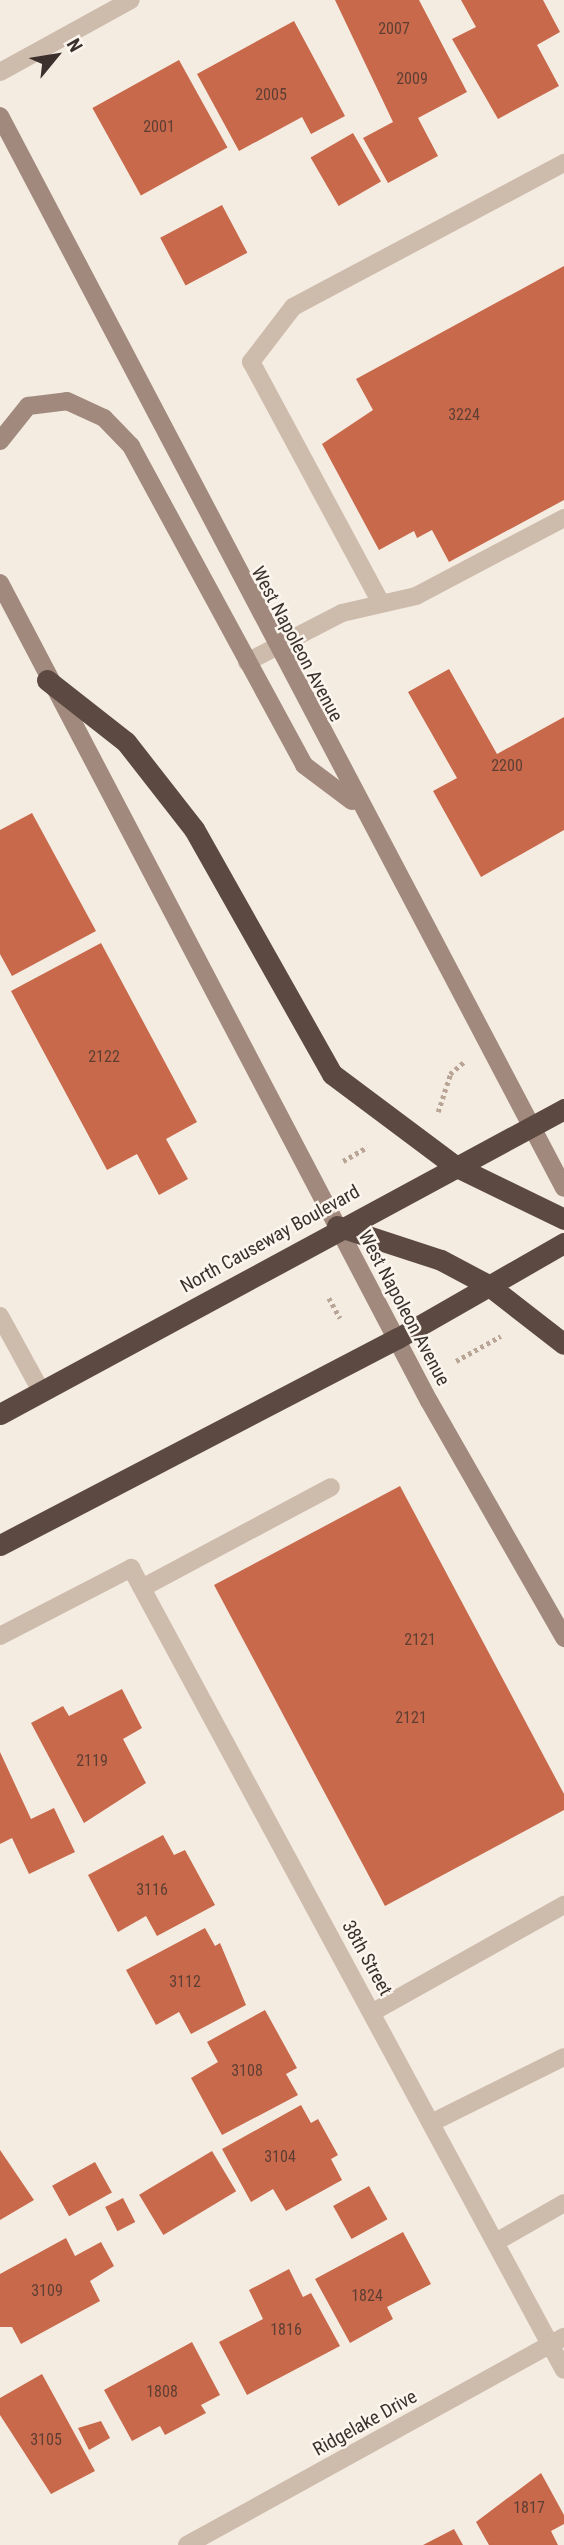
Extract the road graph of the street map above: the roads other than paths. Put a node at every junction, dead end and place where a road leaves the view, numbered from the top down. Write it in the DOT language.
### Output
graph roads {
  1 [pos="131,0"];
  2 [pos="0,72"];
  3 [pos="0,116"];
  4 [pos="564,163"];
  5 [pos="0,441"];
  6 [pos="564,518"];
  7 [pos="0,583"];
  8 [pos="381,604"];
  9 [pos="275,647"];
  10 [pos="247,662"];
  11 [pos="47,680"];
  12 [pos="357,805"];
  13 [pos="564,1109"];
  14 [pos="527,1127"];
  15 [pos="455,1166"];
  16 [pos="564,1188"];
  17 [pos="564,1219"];
  18 [pos="337,1226"];
  19 [pos="564,1242"];
  20 [pos="488,1285"];
  21 [pos="0,1316"];
  22 [pos="398,1338"];
  23 [pos="564,1344"];
  24 [pos="41,1391"];
  25 [pos="0,1414"];
  26 [pos="331,1487"];
  27 [pos="0,1545"];
  28 [pos="142,1588"];
  29 [pos="0,1636"];
  30 [pos="564,1638"];
  31 [pos="564,1905"];
  32 [pos="373,2012"];
  33 [pos="564,2057"];
  34 [pos="431,2123"];
  35 [pos="564,2203"];
  36 [pos="496,2242"];
  37 [pos="557,2341"];
  38 [pos="564,2370"];
  39 [pos="187,2545"];
  1 -- 2 [label="street"];
  3 -- 9 [label="main road, West Napoleon Avenue"];
  4 -- 8 [label="street"];
  5 -- 10 [label="main road"];
  6 -- 8 [label="street"];
  7 -- 11 [label="main road, West Napoleon Avenue"];
  8 -- 9 [label="street"];
  9 -- 10 [label="street"];
  9 -- 12 [label="main road, West Napoleon Avenue"];
  10 -- 12 [label="main road"];
  11 -- 15 [label="highway"];
  11 -- 18 [label="main road, West Napoleon Avenue"];
  12 -- 14 [label="main road, West Napoleon Avenue"];
  13 -- 14 [label="highway, North Causeway Boulevard"];
  14 -- 15 [label="highway, North Causeway Boulevard"];
  14 -- 16 [label="main road, West Napoleon Avenue"];
  15 -- 17 [label="highway"];
  15 -- 18 [label="highway, North Causeway Boulevard"];
  18 -- 20 [label="highway"];
  18 -- 22 [label="main road, West Napoleon Avenue"];
  18 -- 24 [label="highway, North Causeway Boulevard"];
  19 -- 20 [label="highway"];
  20 -- 22 [label="highway"];
  20 -- 23 [label="highway"];
  21 -- 24 [label="street"];
  22 -- 27 [label="highway"];
  22 -- 30 [label="main road, West Napoleon Avenue"];
  24 -- 25 [label="highway, North Causeway Boulevard"];
  26 -- 28 [label="street"];
  28 -- 29 [label="street, 38th Street"];
  28 -- 32 [label="street, 38th Street"];
  31 -- 32 [label="street"];
  32 -- 34 [label="street, 38th Street"];
  33 -- 34 [label="street"];
  34 -- 36 [label="street, 38th Street"];
  35 -- 36 [label="street"];
  36 -- 37 [label="street, 38th Street"];
  37 -- 38 [label="street, 38th Street"];
  37 -- 39 [label="street, Ridgelake Drive"];
}
